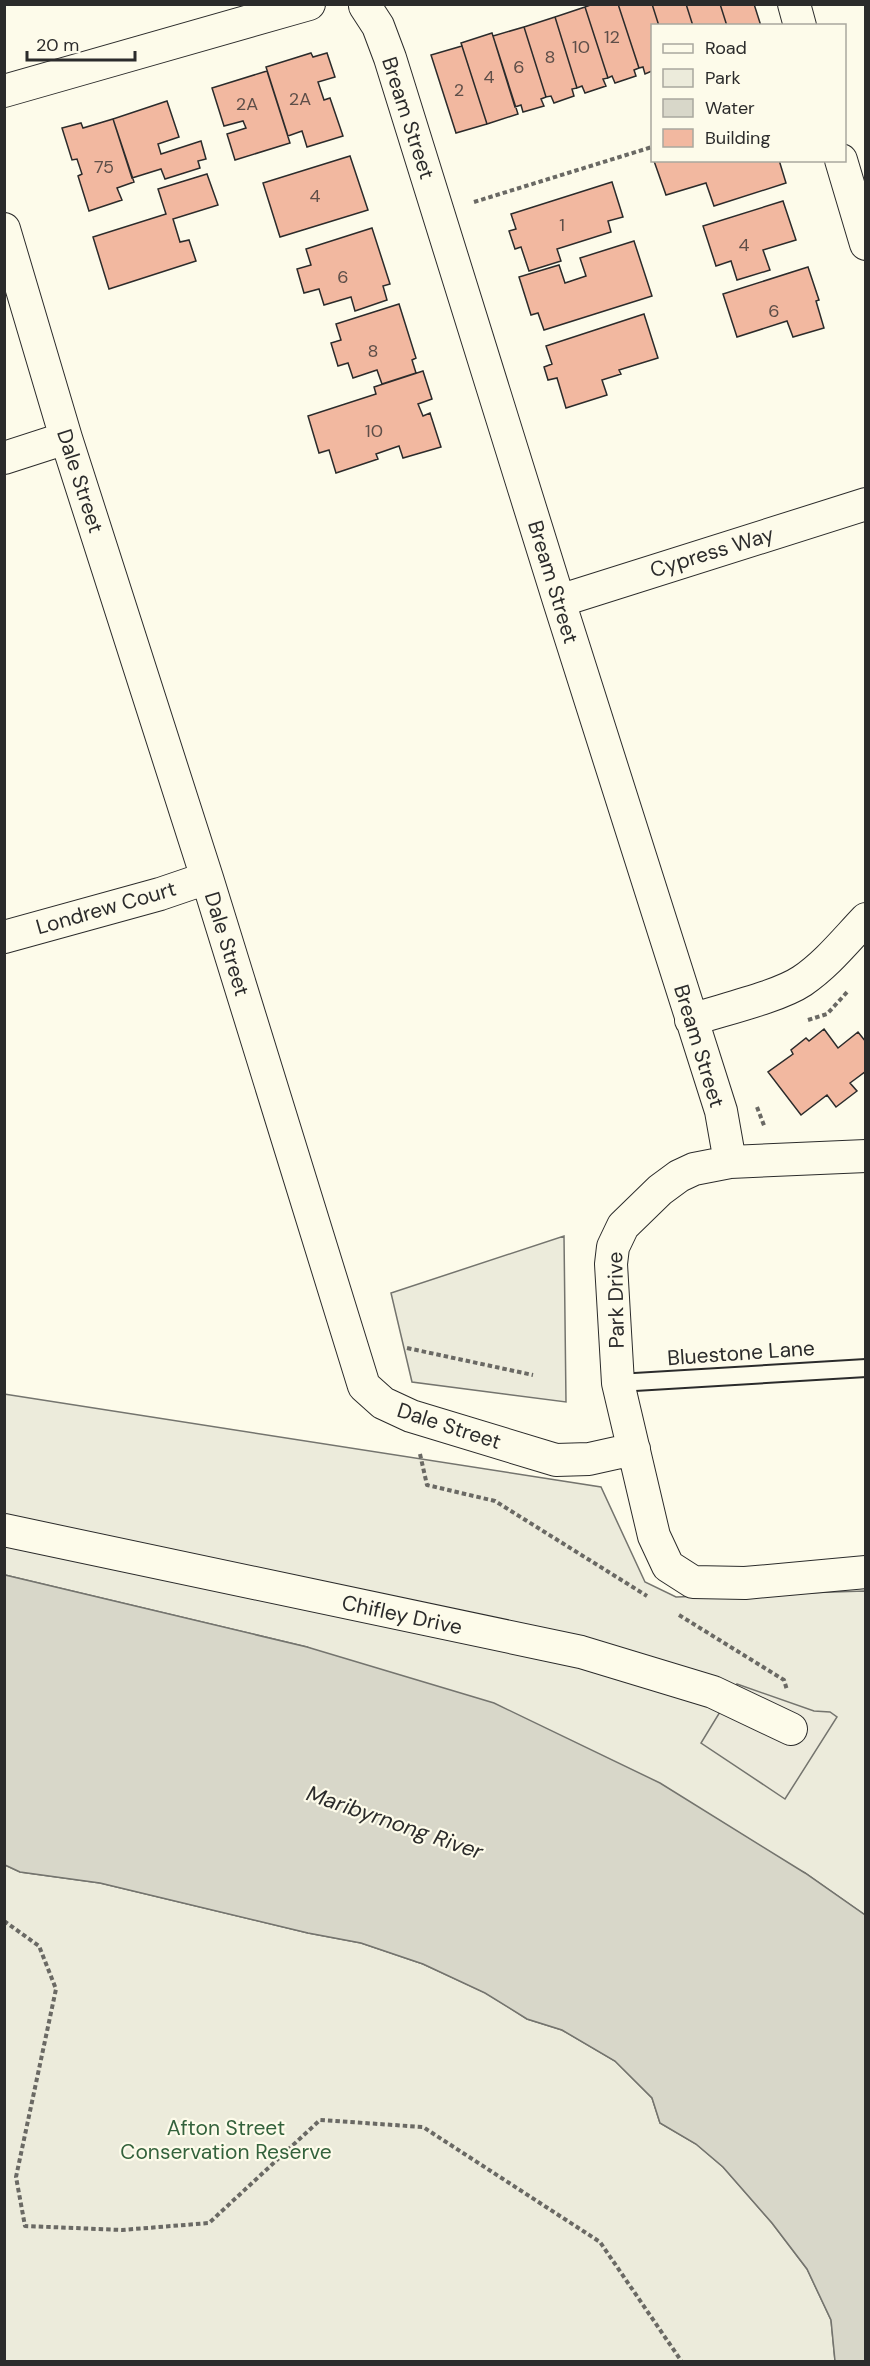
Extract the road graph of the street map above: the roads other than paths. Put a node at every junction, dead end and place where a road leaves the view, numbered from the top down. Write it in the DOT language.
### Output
graph roads {
  1 [pos="309,4"];
  2 [pos="794,4"];
  3 [pos="365,5"];
  4 [pos="799,24"];
  5 [pos="4,90"];
  6 [pos="842,162"];
  7 [pos="4,229"];
  8 [pos="866,244"];
  9 [pos="66,438"];
  10 [pos="4,458"];
  11 [pos="866,504"];
  12 [pos="559,601"];
  13 [pos="207,878"];
  14 [pos="866,919"];
  15 [pos="4,937"];
  16 [pos="691,1020"];
  17 [pos="866,1156"];
  18 [pos="730,1162"];
  19 [pos="866,1368"];
  20 [pos="618,1383"];
  21 [pos="634,1449"];
  22 [pos="4,1530"];
  23 [pos="866,1572"];
  24 [pos="782,1725"];
  1 -- 5 [label="street"];
  2 -- 4 [label="street"];
  3 -- 12 [label="street, Bream Street"];
  6 -- 8 [label="street"];
  7 -- 9 [label="street, Dale Street"];
  9 -- 10 [label="street"];
  9 -- 13 [label="street, Dale Street"];
  11 -- 12 [label="street, Cypress Way"];
  12 -- 16 [label="street, Bream Street"];
  13 -- 15 [label="street, Londrew Court"];
  13 -- 21 [label="street, Dale Street"];
  14 -- 16 [label="street"];
  16 -- 18 [label="street, Bream Street"];
  17 -- 18 [label="street, Park Drive"];
  18 -- 20 [label="street, Park Drive"];
  19 -- 20 [label="lane, Bluestone Lane"];
  20 -- 21 [label="street, Park Drive"];
  21 -- 23 [label="street, Park Drive"];
  22 -- 24 [label="street, Chifley Drive"];
}
